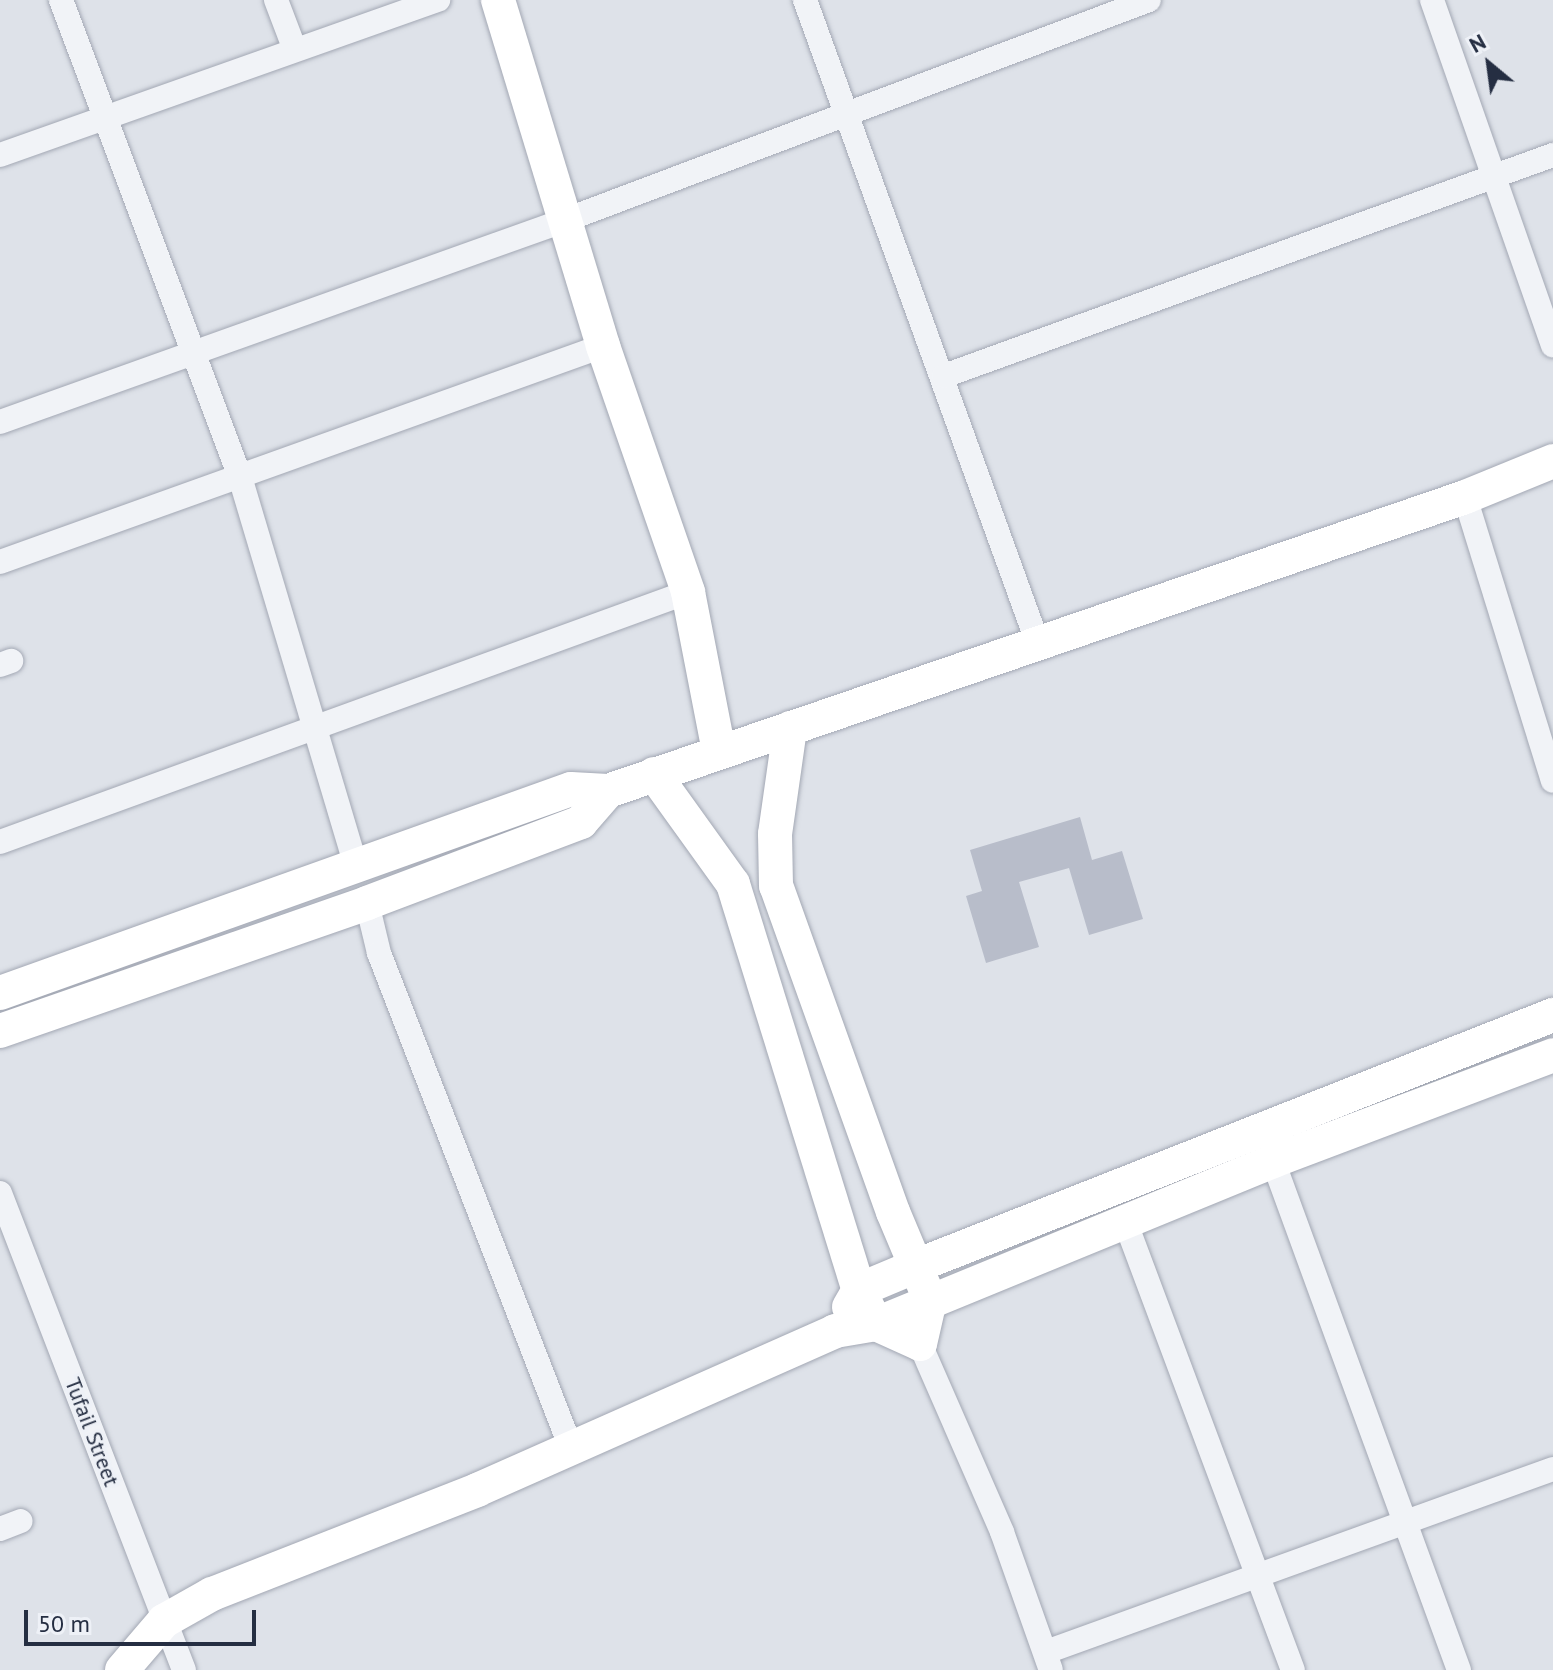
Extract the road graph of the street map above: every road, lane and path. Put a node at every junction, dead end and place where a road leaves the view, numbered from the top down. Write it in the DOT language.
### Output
graph roads {
  1 [pos="61,0"];
  2 [pos="276,0"];
  3 [pos="438,0"];
  4 [pos="498,0"];
  5 [pos="805,0"];
  6 [pos="1149,0"];
  7 [pos="1432,0"];
  8 [pos="295,50"];
  9 [pos="848,114"];
  10 [pos="103,118"];
  11 [pos="0,155"];
  12 [pos="1553,155"];
  13 [pos="1494,176"];
  14 [pos="563,221"];
  15 [pos="1553,345"];
  16 [pos="603,346"];
  17 [pos="194,353"];
  18 [pos="944,376"];
  19 [pos="0,422"];
  20 [pos="1553,461"];
  21 [pos="240,477"];
  22 [pos="1465,497"];
  23 [pos="0,562"];
  24 [pos="688,592"];
  25 [pos="1038,644"];
  26 [pos="790,728"];
  27 [pos="313,731"];
  28 [pos="719,752"];
  29 [pos="654,774"];
  30 [pos="1553,781"];
  31 [pos="608,791"];
  32 [pos="0,842"];
  33 [pos="356,867"];
  34 [pos="367,903"];
  35 [pos="0,993"];
  36 [pos="1553,1015"];
  37 [pos="0,1031"];
  38 [pos="1553,1055"];
  39 [pos="1273,1161"];
  40 [pos="0,1193"];
  41 [pos="1125,1221"];
  42 [pos="916,1266"];
  43 [pos="859,1290"];
  44 [pos="930,1300"];
  45 [pos="876,1324"];
  46 [pos="835,1331"];
  47 [pos="920,1344"];
  48 [pos="571,1448"];
  49 [pos="1551,1476"];
  50 [pos="1407,1522"];
  51 [pos="1259,1573"];
  52 [pos="164,1621"];
  53 [pos="1048,1661"];
  54 [pos="122,1670"];
  55 [pos="184,1670"];
  56 [pos="1293,1670"];
  57 [pos="1459,1670"];
  1 -- 10 [label="street"];
  2 -- 8 [label="street"];
  3 -- 8 [label="street"];
  4 -- 14 [label="street"];
  5 -- 9 [label="street"];
  6 -- 9 [label="street"];
  7 -- 13 [label="street"];
  8 -- 10 [label="street"];
  9 -- 14 [label="street"];
  9 -- 18 [label="street"];
  10 -- 11 [label="street"];
  10 -- 17 [label="street"];
  12 -- 13 [label="street"];
  13 -- 15 [label="street"];
  13 -- 18 [label="street"];
  14 -- 16 [label="street"];
  14 -- 17 [label="street"];
  16 -- 21 [label="street"];
  16 -- 24 [label="street"];
  17 -- 19 [label="street"];
  17 -- 21 [label="street"];
  18 -- 25 [label="street"];
  20 -- 22 [label="street"];
  21 -- 23 [label="street"];
  21 -- 27 [label="street"];
  22 -- 25 [label="street"];
  22 -- 30 [label="street"];
  24 -- 27 [label="street"];
  24 -- 28 [label="street"];
  25 -- 26 [label="street"];
  26 -- 28 [label="street"];
  26 -- 42 [label="street"];
  27 -- 32 [label="street"];
  27 -- 33 [label="street"];
  28 -- 29 [label="street"];
  29 -- 31 [label="street"];
  29 -- 43 [label="street"];
  31 -- 33 [label="street"];
  31 -- 34 [label="street"];
  33 -- 35 [label="street"];
  34 -- 37 [label="street"];
  34 -- 48 [label="street"];
  36 -- 42 [label="street"];
  38 -- 39 [label="street"];
  39 -- 41 [label="street"];
  39 -- 50 [label="street"];
  40 -- 52 [label="street, Tufail Street"];
  41 -- 44 [label="street"];
  41 -- 51 [label="street"];
  42 -- 43 [label="street"];
  42 -- 44 [label="street"];
  43 -- 45 [label="street"];
  43 -- 46 [label="street"];
  44 -- 45 [label="street"];
  44 -- 47 [label="street"];
  45 -- 46 [label="street"];
  45 -- 47 [label="street"];
  46 -- 48 [label="street"];
  47 -- 53 [label="street"];
  48 -- 52 [label="street"];
  49 -- 50 [label="street"];
  50 -- 51 [label="street"];
  50 -- 57 [label="street"];
  51 -- 53 [label="street"];
  51 -- 56 [label="street"];
  52 -- 54 [label="street"];
  52 -- 55 [label="street, Tufail Street"];
}
